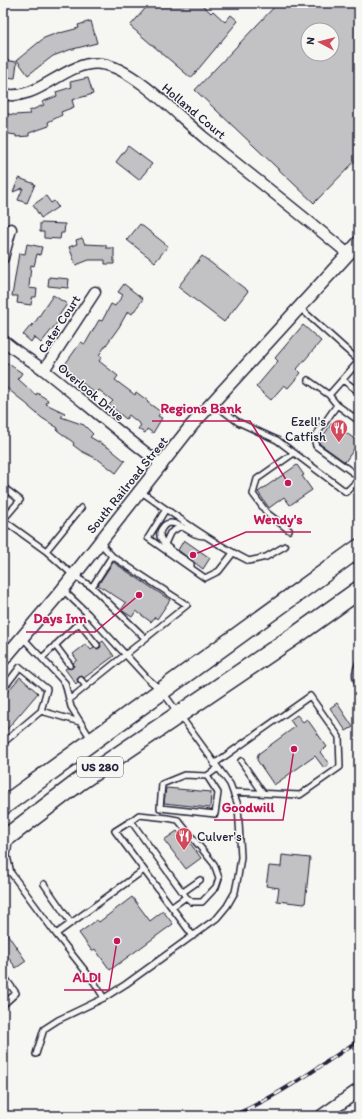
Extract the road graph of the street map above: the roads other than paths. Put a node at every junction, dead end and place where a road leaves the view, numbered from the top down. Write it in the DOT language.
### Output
graph roads {
  1 [pos="3,94"];
  2 [pos="11,229"];
  3 [pos="359,242"];
  4 [pos="348,253"];
  5 [pos="3,258"];
  6 [pos="95,292"];
  7 [pos="299,307"];
  8 [pos="3,340"];
  9 [pos="359,361"];
  10 [pos="44,370"];
  11 [pos="308,380"];
  12 [pos="342,380"];
  13 [pos="359,392"];
  14 [pos="329,395"];
  15 [pos="213,403"];
  16 [pos="337,404"];
  17 [pos="359,421"];
  18 [pos="294,453"];
  19 [pos="162,465"];
  20 [pos="359,478"];
  21 [pos="3,487"];
  22 [pos="140,491"];
  23 [pos="82,508"];
  24 [pos="166,509"];
  25 [pos="3,520"];
  26 [pos="180,526"];
  27 [pos="289,530"];
  28 [pos="206,536"];
  29 [pos="99,542"];
  30 [pos="165,544"];
  31 [pos="285,546"];
  32 [pos="359,548"];
  33 [pos="46,552"];
  34 [pos="233,553"];
  35 [pos="112,556"];
  36 [pos="191,568"];
  37 [pos="73,575"];
  38 [pos="92,587"];
  39 [pos="63,589"];
  40 [pos="359,590"];
  41 [pos="88,614"];
  42 [pos="79,623"];
  43 [pos="22,637"];
  44 [pos="145,638"];
  45 [pos="8,645"];
  46 [pos="55,645"];
  47 [pos="97,645"];
  48 [pos="126,654"];
  49 [pos="42,658"];
  50 [pos="3,660"];
  51 [pos="359,662"];
  52 [pos="70,665"];
  53 [pos="81,680"];
  54 [pos="359,684"];
  55 [pos="86,686"];
  56 [pos="3,689"];
  57 [pos="162,691"];
  58 [pos="69,700"];
  59 [pos="41,711"];
  60 [pos="178,714"];
  61 [pos="80,722"];
  62 [pos="92,741"];
  63 [pos="3,743"];
  64 [pos="241,761"];
  65 [pos="216,766"];
  66 [pos="207,776"];
  67 [pos="233,792"];
  68 [pos="262,793"];
  69 [pos="3,806"];
  70 [pos="131,821"];
  71 [pos="6,838"];
  72 [pos="3,869"];
  73 [pos="144,870"];
  74 [pos="11,873"];
  75 [pos="200,880"];
  76 [pos="44,884"];
  77 [pos="184,894"];
  78 [pos="172,907"];
  79 [pos="71,923"];
  80 [pos="56,934"];
  81 [pos="193,936"];
  82 [pos="3,975"];
  83 [pos="104,998"];
  84 [pos="3,1005"];
  85 [pos="36,1054"];
  86 [pos="359,1090"];
  87 [pos="322,1116"];
  1 -- 4 [label="street, Holland Court"];
  2 -- 5 [label="street"];
  3 -- 4 [label="street, South Railroad Street"];
  4 -- 7 [label="street, South Railroad Street"];
  6 -- 10 [label="street, Cater Court"];
  7 -- 9 [label="lane"];
  7 -- 15 [label="street, South Railroad Street"];
  8 -- 10 [label="street, Overlook Drive"];
  9 -- 12 [label="lane"];
  10 -- 19 [label="street, Overlook Drive"];
  11 -- 14 [label="lane"];
  12 -- 13 [label="lane"];
  12 -- 14 [label="lane"];
  14 -- 16 [label="lane"];
  15 -- 18 [label="lane"];
  15 -- 19 [label="street, South Railroad Street"];
  16 -- 17 [label="lane"];
  16 -- 20 [label="lane"];
  18 -- 20 [label="lane"];
  18 -- 27 [label="lane"];
  19 -- 22 [label="street, South Railroad Street"];
  21 -- 25 [label="lane"];
  22 -- 24 [label="lane"];
  22 -- 29 [label="street, South Railroad Street"];
  23 -- 33 [label="lane"];
  24 -- 28 [label="lane"];
  24 -- 36 [label="lane"];
  25 -- 33 [label="lane"];
  26 -- 28 [label="lane"];
  26 -- 30 [label="lane"];
  26 -- 30 [label="lane"];
  28 -- 34 [label="lane"];
  29 -- 35 [label="lane"];
  29 -- 37 [label="street, South Railroad Street"];
  30 -- 36 [label="lane"];
  31 -- 34 [label="lane"];
  32 -- 57 [label="highway, US 280"];
  33 -- 37 [label="lane"];
  34 -- 36 [label="lane"];
  35 -- 38 [label="lane"];
  35 -- 44 [label="lane"];
  37 -- 38 [label="lane"];
  37 -- 39 [label="street, South Railroad Street"];
  38 -- 44 [label="lane"];
  39 -- 41 [label="lane"];
  39 -- 43 [label="street, South Railroad Street"];
  40 -- 60 [label="highway, US 280"];
  41 -- 42 [label="lane"];
  41 -- 48 [label="lane"];
  42 -- 46 [label="lane"];
  42 -- 47 [label="lane"];
  43 -- 45 [label="street, South Railroad Street"];
  43 -- 49 [label="lane"];
  44 -- 48 [label="lane"];
  45 -- 50 [label="street, South Railroad Street"];
  46 -- 49 [label="lane"];
  46 -- 52 [label="lane"];
  48 -- 55 [label="lane"];
  48 -- 57 [label="lane"];
  49 -- 58 [label="lane"];
  51 -- 54 [label="lane"];
  53 -- 55 [label="lane"];
  55 -- 58 [label="lane"];
  56 -- 59 [label="lane"];
  57 -- 60 [label="lane"];
  57 -- 62 [label="highway, US 280"];
  58 -- 61 [label="lane"];
  59 -- 61 [label="lane"];
  59 -- 63 [label="lane"];
  60 -- 65 [label="lane"];
  60 -- 71 [label="highway, US 280"];
  61 -- 62 [label="lane"];
  62 -- 69 [label="highway, US 280"];
  64 -- 68 [label="lane"];
  65 -- 66 [label="lane"];
  65 -- 67 [label="lane"];
  65 -- 68 [label="lane"];
  66 -- 66 [label="lane"];
  67 -- 68 [label="lane"];
  67 -- 81 [label="lane"];
  70 -- 73 [label="lane"];
  70 -- 77 [label="lane"];
  70 -- 77 [label="lane"];
  71 -- 74 [label="lane"];
  72 -- 74 [label="lane"];
  73 -- 78 [label="lane"];
  73 -- 79 [label="lane"];
  74 -- 80 [label="lane"];
  75 -- 77 [label="lane"];
  76 -- 79 [label="lane"];
  77 -- 78 [label="lane"];
  78 -- 81 [label="lane"];
  79 -- 80 [label="lane"];
  80 -- 83 [label="lane"];
  81 -- 83 [label="lane"];
  82 -- 84 [label="lane"];
  83 -- 85 [label="lane"];
  86 -- 87 [label="street"];
}
